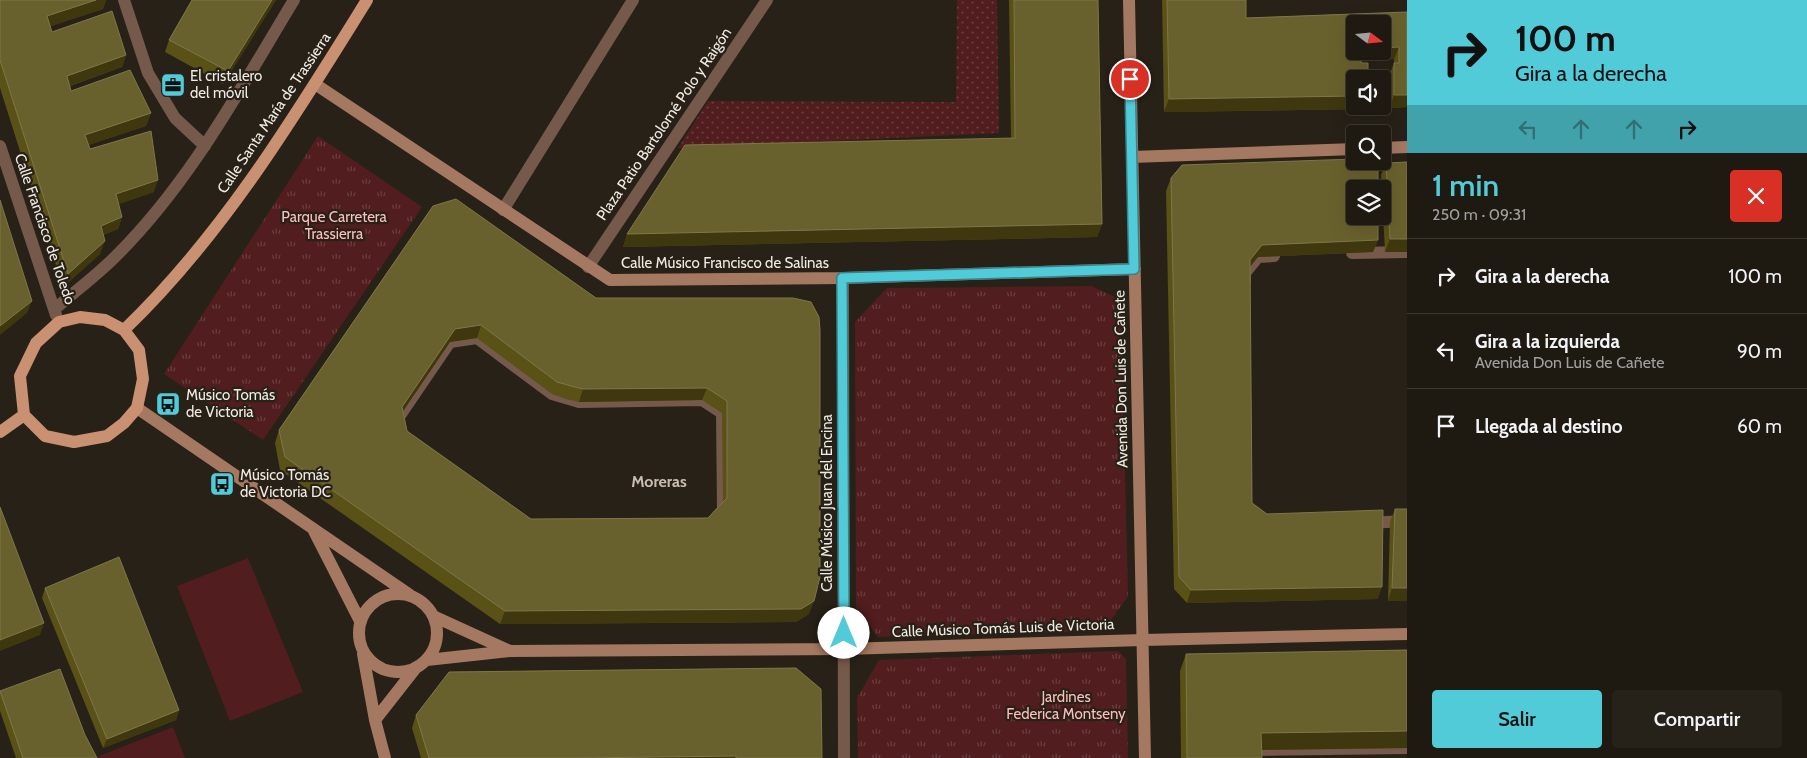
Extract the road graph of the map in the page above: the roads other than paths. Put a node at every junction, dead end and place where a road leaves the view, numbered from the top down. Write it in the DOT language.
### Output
graph roads {
  1 [pos="124,0"];
  2 [pos="294,0"];
  3 [pos="367,0"];
  4 [pos="633,0"];
  5 [pos="766,0"];
  6 [pos="1129,0"];
  7 [pos="315,84"];
  8 [pos="0,146"];
  9 [pos="205,146"];
  10 [pos="1407,147"];
  11 [pos="1391,148"];
  12 [pos="1346,149"];
  13 [pos="1132,157"];
  14 [pos="503,210"];
  15 [pos="1407,252"];
  16 [pos="1344,254"];
  17 [pos="1286,256"];
  18 [pos="588,266"];
  19 [pos="1134,269"];
  20 [pos="842,278"];
  21 [pos="1245,293"];
  22 [pos="54,309"];
  23 [pos="59,322"];
  24 [pos="124,330"];
  25 [pos="450,342"];
  26 [pos="137,408"];
  27 [pos="24,415"];
  28 [pos="0,432"];
  29 [pos="1407,521"];
  30 [pos="1359,524"];
  31 [pos="313,528"];
  32 [pos="410,596"];
  33 [pos="433,616"];
  34 [pos="360,621"];
  35 [pos="1407,634"];
  36 [pos="1142,640"];
  37 [pos="844,649"];
  38 [pos="362,651"];
  39 [pos="510,651"];
  40 [pos="427,660"];
  41 [pos="415,669"];
  42 [pos="375,720"];
  43 [pos="1407,748"];
  44 [pos="385,758"];
  45 [pos="844,758"];
  46 [pos="1145,758"];
  47 [pos="1255,758"];
  1 -- 9 [label="street"];
  2 -- 9 [label="street"];
  3 -- 7 [label="main road, Calle Santa María de Trassierra"];
  4 -- 14 [label="street"];
  5 -- 18 [label="street, Plaza Patio Bartolomé Polo y Raigón"];
  6 -- 13 [label="street, Avenida Don Luis de Cañete"];
  7 -- 14 [label="street, Calle Músico Francisco de Salinas"];
  7 -- 24 [label="main road, Calle Santa María de Trassierra"];
  8 -- 22 [label="street, Calle Francisco de Toledo"];
  9 -- 22 [label="street"];
  10 -- 11 [label="street"];
  12 -- 13 [label="street"];
  13 -- 19 [label="street, Avenida Don Luis de Cañete"];
  14 -- 18 [label="street, Calle Músico Francisco de Salinas"];
  15 -- 16 [label="street"];
  17 -- 21 [label="street"];
  18 -- 20 [label="street, Calle Músico Francisco de Salinas"];
  19 -- 20 [label="street, Calle Músico Francisco de Salinas"];
  19 -- 36 [label="street, Avenida Don Luis de Cañete"];
  20 -- 37 [label="street, Calle Músico Juan del Encina"];
  22 -- 23 [label="street, Calle Francisco de Toledo"];
  23 -- 24 [label="main road"];
  23 -- 27 [label="main road"];
  24 -- 26 [label="main road"];
  25 -- 25 [label="street"];
  26 -- 27 [label="main road"];
  26 -- 31 [label="street"];
  27 -- 28 [label="main road"];
  29 -- 30 [label="street"];
  31 -- 32 [label="street"];
  31 -- 34 [label="street"];
  32 -- 33 [label="street"];
  32 -- 34 [label="street"];
  33 -- 39 [label="street, Calle Músico Tomás Luis de Victoria"];
  33 -- 40 [label="street"];
  34 -- 38 [label="street"];
  35 -- 36 [label="street, Calle Músico Tomás Luis de Victoria"];
  36 -- 37 [label="street, Calle Músico Tomás Luis de Victoria"];
  36 -- 46 [label="street, Avenida Don Luis de Cañete"];
  37 -- 39 [label="street, Calle Músico Tomás Luis de Victoria"];
  37 -- 45 [label="street, Calle Músico Juan del Encina"];
  38 -- 41 [label="street"];
  38 -- 42 [label="street"];
  39 -- 40 [label="street, Calle Músico Tomás Luis de Victoria"];
  40 -- 41 [label="street"];
  41 -- 42 [label="street"];
  42 -- 44 [label="street"];
  43 -- 47 [label="street"];
}
